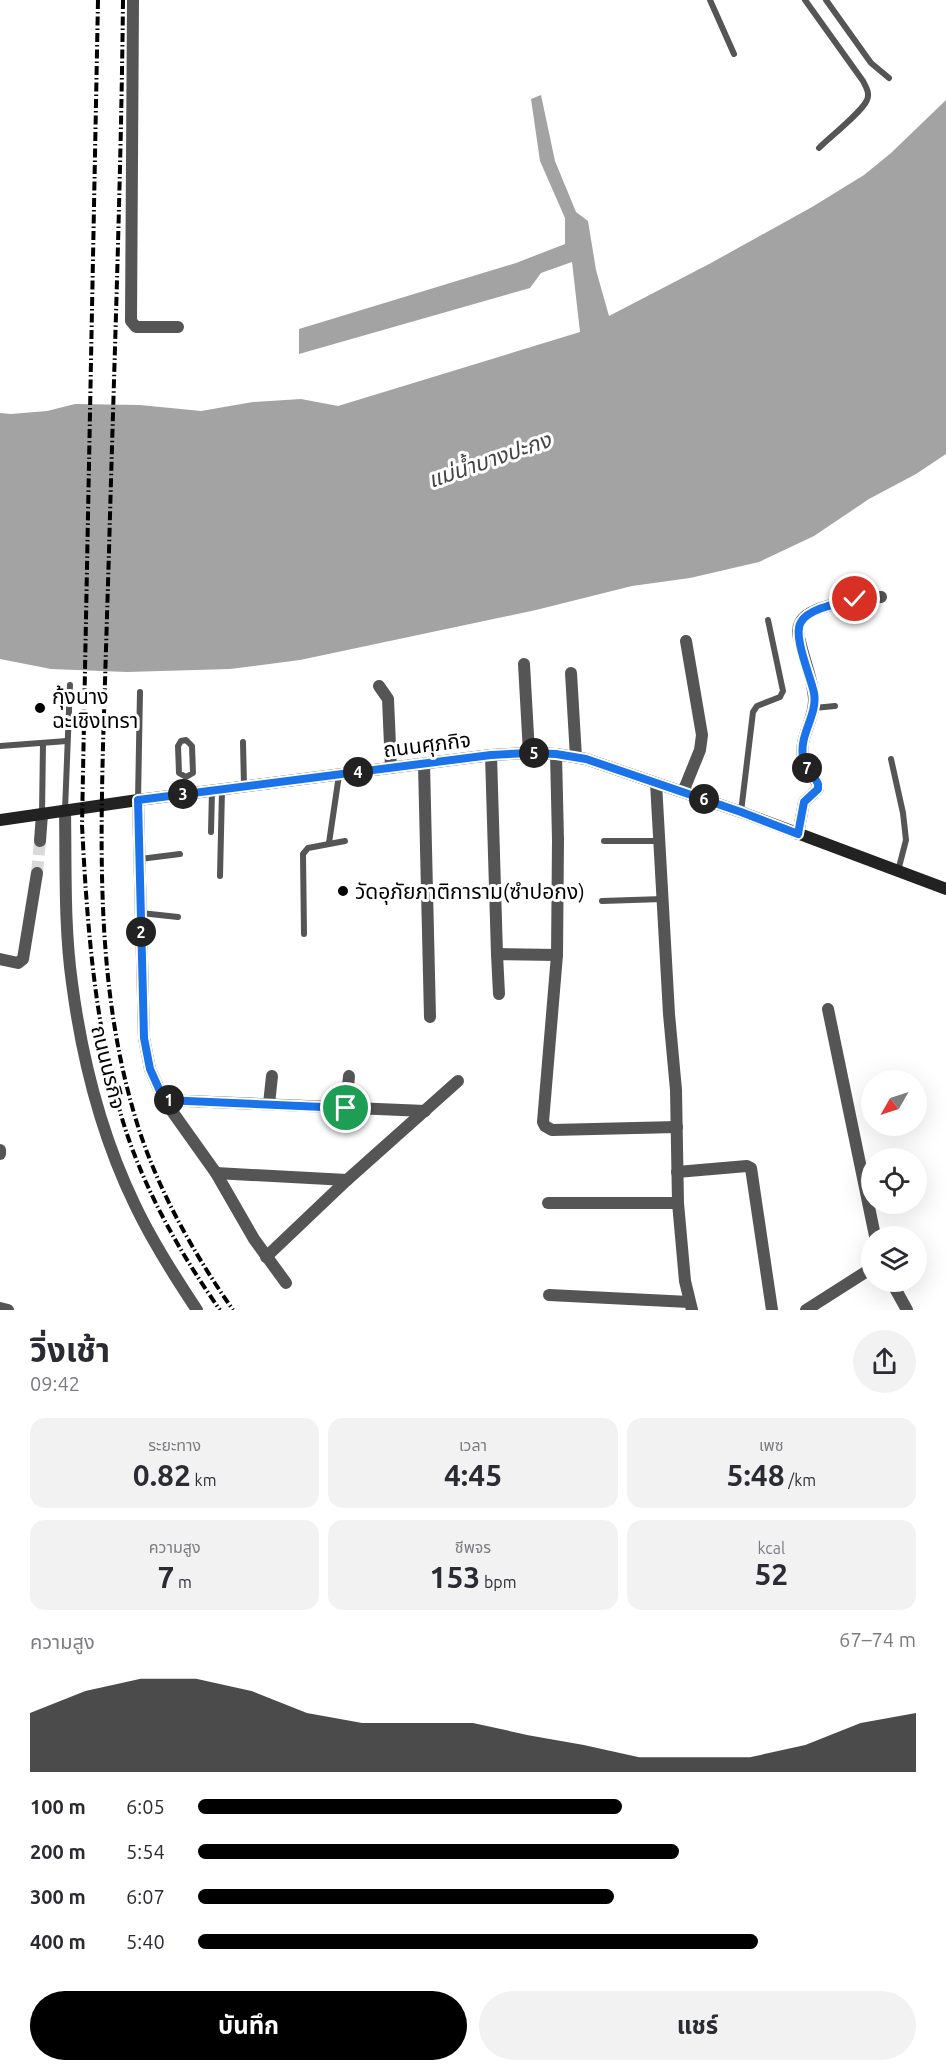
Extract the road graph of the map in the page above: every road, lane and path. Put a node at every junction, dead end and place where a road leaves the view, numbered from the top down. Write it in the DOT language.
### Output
graph roads {
  1 [pos="134,0"];
  2 [pos="710,0"];
  3 [pos="805,0"];
  4 [pos="826,0"];
  5 [pos="734,54"];
  6 [pos="889,78"];
  7 [pos="819,148"];
  8 [pos="178,327"];
  9 [pos="881,597"];
  10 [pos="768,620"];
  11 [pos="686,641"];
  12 [pos="524,664"];
  13 [pos="571,673"];
  14 [pos="70,685"];
  15 [pos="379,686"];
  16 [pos="140,692"];
  17 [pos="836,706"];
  18 [pos="813,708"];
  19 [pos="67,741"];
  20 [pos="243,742"];
  21 [pos="43,743"];
  22 [pos="0,746"];
  23 [pos="529,753"];
  24 [pos="556,754"];
  25 [pos="491,755"];
  26 [pos="576,757"];
  27 [pos="891,759"];
  28 [pos="424,764"];
  29 [pos="391,768"];
  30 [pos="339,775"];
  31 [pos="186,777"];
  32 [pos="656,783"];
  33 [pos="244,786"];
  34 [pos="217,790"];
  35 [pos="683,792"];
  36 [pos="185,794"];
  37 [pos="138,800"];
  38 [pos="65,811"];
  39 [pos="741,812"];
  40 [pos="42,814"];
  41 [pos="0,820"];
  42 [pos="211,832"];
  43 [pos="798,834"];
  44 [pos="40,841"];
  45 [pos="604,841"];
  46 [pos="660,841"];
  47 [pos="345,842"];
  48 [pos="330,843"];
  49 [pos="180,854"];
  50 [pos="140,859"];
  51 [pos="898,872"];
  52 [pos="37,873"];
  53 [pos="220,876"];
  54 [pos="946,889"];
  55 [pos="664,899"];
  56 [pos="602,901"];
  57 [pos="141,913"];
  58 [pos="178,916"];
  59 [pos="304,934"];
  60 [pos="497,954"];
  61 [pos="557,956"];
  62 [pos="0,959"];
  63 [pos="499,994"];
  64 [pos="828,1009"];
  65 [pos="430,1017"];
  66 [pos="272,1076"];
  67 [pos="349,1076"];
  68 [pos="458,1081"];
  69 [pos="164,1100"];
  70 [pos="269,1104"];
  71 [pos="346,1108"];
  72 [pos="425,1111"];
  73 [pos="677,1127"];
  74 [pos="677,1172"];
  75 [pos="216,1173"];
  76 [pos="347,1180"];
  77 [pos="548,1203"];
  78 [pos="678,1203"];
  79 [pos="873,1226"];
  80 [pos="266,1257"];
  81 [pos="861,1275"];
  82 [pos="286,1283"];
  83 [pos="897,1292"];
  84 [pos="549,1295"];
  85 [pos="691,1306"];
  86 [pos="0,1308"];
  87 [pos="8,1310"];
  88 [pos="197,1310"];
  89 [pos="772,1310"];
  90 [pos="806,1310"];
  91 [pos="907,1310"];
  1 -- 8 [label="street"];
  2 -- 5 [label="lane"];
  3 -- 7 [label="lane"];
  4 -- 6 [label="lane"];
  9 -- 18 [label="street"];
  10 -- 39 [label="lane"];
  11 -- 35 [label="street"];
  12 -- 23 [label="street"];
  13 -- 26 [label="street"];
  14 -- 19 [label="lane"];
  15 -- 29 [label="street"];
  16 -- 37 [label="lane"];
  17 -- 18 [label="lane"];
  18 -- 43 [label="street"];
  19 -- 21 [label="lane"];
  19 -- 38 [label="lane"];
  20 -- 33 [label="lane"];
  21 -- 22 [label="lane"];
  21 -- 40 [label="lane"];
  23 -- 24 [label="main road, ถนนศุภกิจ"];
  23 -- 25 [label="main road, ถนนศุภกิจ"];
  24 -- 26 [label="main road, ถนนศุภกิจ"];
  24 -- 61 [label="street"];
  25 -- 28 [label="main road, ถนนศุภกิจ"];
  25 -- 60 [label="street"];
  26 -- 32 [label="main road, ถนนศุภกิจ"];
  27 -- 51 [label="lane"];
  28 -- 29 [label="main road, ถนนศุภกิจ"];
  28 -- 65 [label="street"];
  29 -- 30 [label="main road, ถนนศุภกิจ"];
  30 -- 33 [label="main road, ถนนศุภกิจ"];
  30 -- 48 [label="lane"];
  31 -- 31 [label="lane"];
  31 -- 36 [label="lane"];
  32 -- 35 [label="main road, ถนนศุภกิจ"];
  32 -- 46 [label="street"];
  33 -- 34 [label="main road, ถนนศุภกิจ"];
  34 -- 36 [label="main road, ถนนศุภกิจ"];
  34 -- 42 [label="lane"];
  34 -- 53 [label="lane"];
  35 -- 39 [label="main road, ถนนศุภกิจ"];
  36 -- 37 [label="main road, ถนนศุภกิจ"];
  37 -- 38 [label="main road, ถนนศุภกิจ"];
  37 -- 50 [label="street"];
  38 -- 40 [label="main road, ถนนศุภกิจ"];
  38 -- 88 [label="street, ถนนนรกิจ"];
  39 -- 43 [label="main road, ถนนศุภกิจ"];
  40 -- 41 [label="main road, ถนนศุภกิจ"];
  40 -- 44 [label="street"];
  43 -- 51 [label="main road, ถนนศุภกิจ"];
  45 -- 46 [label="lane"];
  46 -- 55 [label="street"];
  47 -- 48 [label="lane"];
  48 -- 59 [label="lane"];
  49 -- 50 [label="lane"];
  50 -- 57 [label="street"];
  51 -- 54 [label="main road, ถนนศุภกิจ"];
  52 -- 62 [label="street"];
  55 -- 56 [label="lane"];
  55 -- 73 [label="street"];
  57 -- 58 [label="lane"];
  57 -- 69 [label="street"];
  60 -- 61 [label="street"];
  60 -- 63 [label="street"];
  61 -- 73 [label="street"];
  64 -- 79 [label="street"];
  66 -- 70 [label="street"];
  67 -- 71 [label="street"];
  68 -- 72 [label="street"];
  69 -- 70 [label="street"];
  69 -- 75 [label="street"];
  70 -- 71 [label="street"];
  71 -- 72 [label="street"];
  72 -- 76 [label="street"];
  73 -- 74 [label="street"];
  74 -- 78 [label="street"];
  74 -- 89 [label="street"];
  75 -- 76 [label="street"];
  75 -- 80 [label="street"];
  76 -- 80 [label="street"];
  77 -- 78 [label="street"];
  78 -- 85 [label="street"];
  80 -- 82 [label="street"];
  81 -- 90 [label="street"];
  83 -- 91 [label="street"];
  84 -- 85 [label="street"];
  86 -- 87 [label="street"];
}
